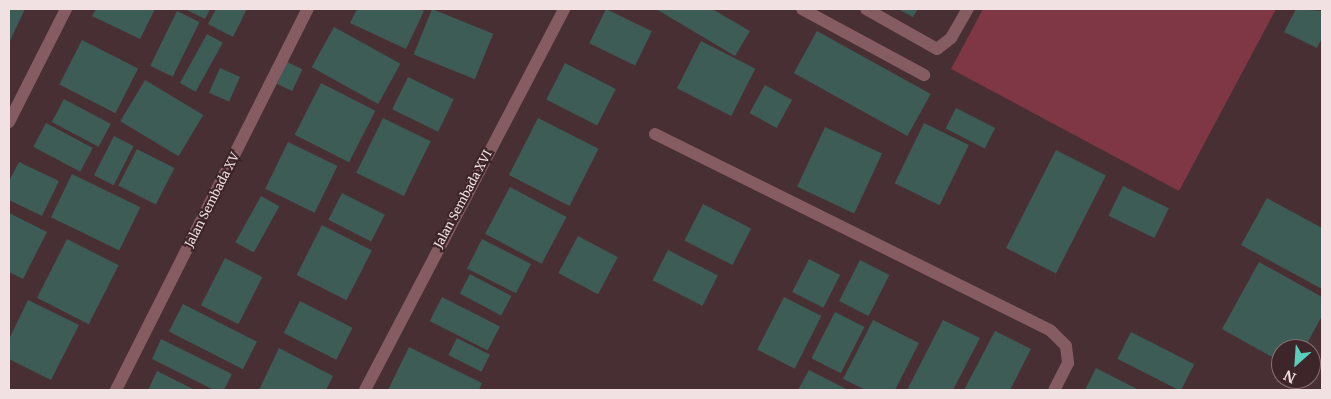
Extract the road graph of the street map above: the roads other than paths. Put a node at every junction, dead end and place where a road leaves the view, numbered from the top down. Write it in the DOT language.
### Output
graph roads {
  1 [pos="66,9"];
  2 [pos="308,9"];
  3 [pos="564,9"];
  4 [pos="802,9"];
  5 [pos="866,9"];
  6 [pos="968,9"];
  7 [pos="924,75"];
  8 [pos="9,122"];
  9 [pos="656,134"];
  10 [pos="116,390"];
  11 [pos="365,390"];
  12 [pos="1054,390"];
  1 -- 8 [label="street"];
  2 -- 10 [label="street, Jalan Sembada XV"];
  3 -- 11 [label="street, Jalan Sembada XVI"];
  4 -- 7 [label="street"];
  5 -- 6 [label="street"];
  9 -- 12 [label="street"];
}
